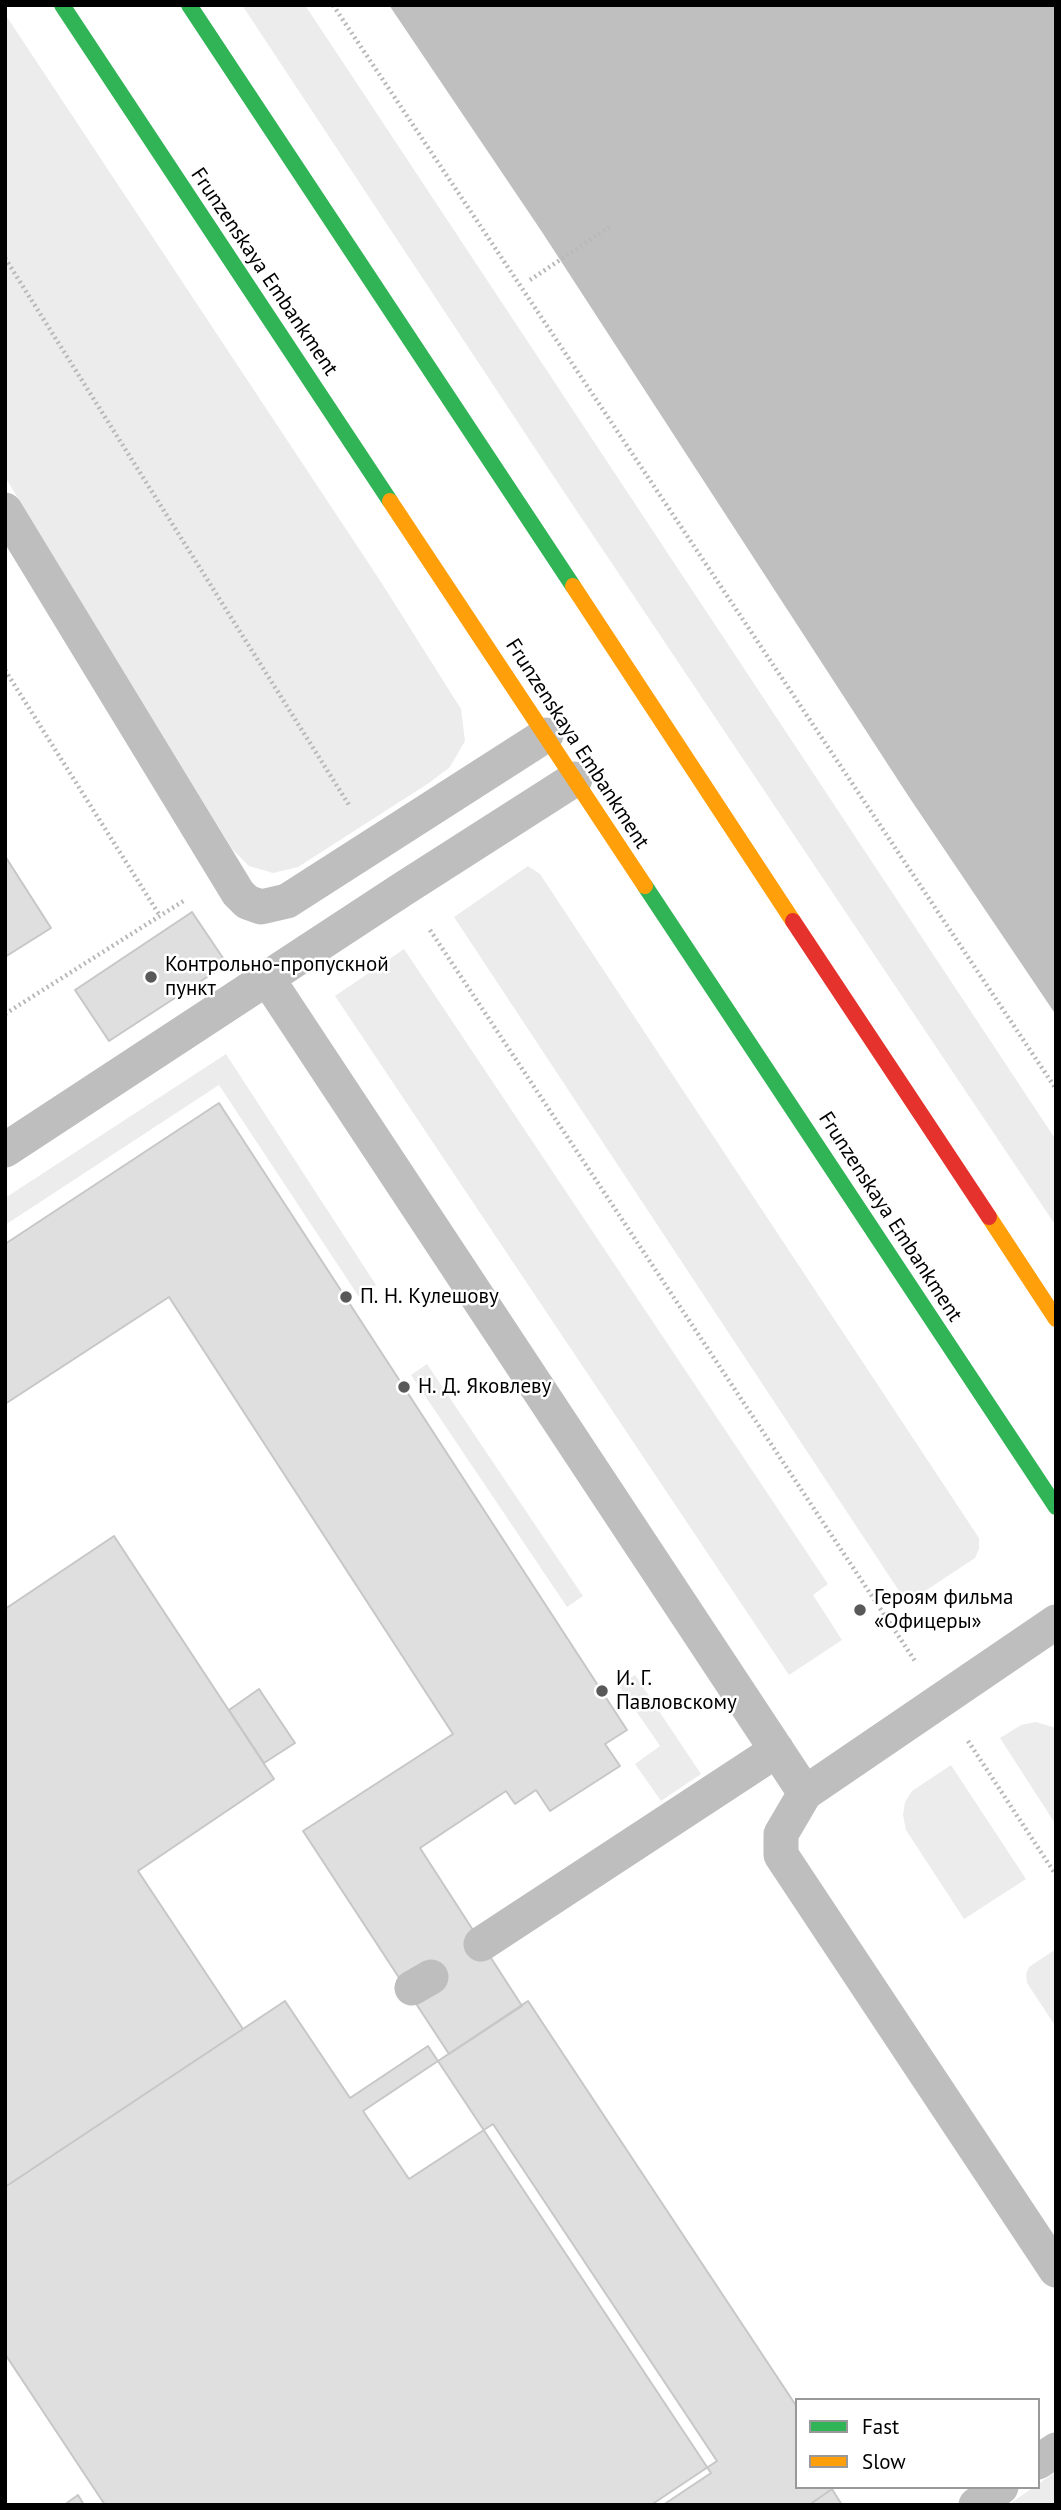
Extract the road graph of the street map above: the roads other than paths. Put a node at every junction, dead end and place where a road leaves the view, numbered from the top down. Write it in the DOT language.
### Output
graph roads {
  1 [pos="62,5"];
  2 [pos="189,5"];
  3 [pos="5,510"];
  4 [pos="546,735"];
  5 [pos="575,779"];
  6 [pos="267,978"];
  7 [pos="5,1150"];
  8 [pos="1056,1319"];
  9 [pos="1056,1507"];
  10 [pos="1056,1622"];
  11 [pos="777,1750"];
  12 [pos="805,1793"];
  13 [pos="481,1944"];
  14 [pos="1056,2270"];
  15 [pos="1056,2450"];
  16 [pos="1040,2461"];
  17 [pos="999,2489"];
  18 [pos="976,2505"];
  1 -- 4 [label="main road, Frunzenskaya Embankment"];
  2 -- 8 [label="main road"];
  3 -- 4 [label="lane"];
  4 -- 5 [label="main road, Frunzenskaya Embankment"];
  5 -- 6 [label="lane"];
  5 -- 9 [label="main road, Frunzenskaya Embankment"];
  6 -- 7 [label="lane"];
  6 -- 11 [label="lane"];
  10 -- 12 [label="lane"];
  11 -- 12 [label="lane"];
  11 -- 13 [label="lane"];
  12 -- 14 [label="lane"];
  15 -- 16 [label="lane"];
  17 -- 18 [label="lane"];
}
